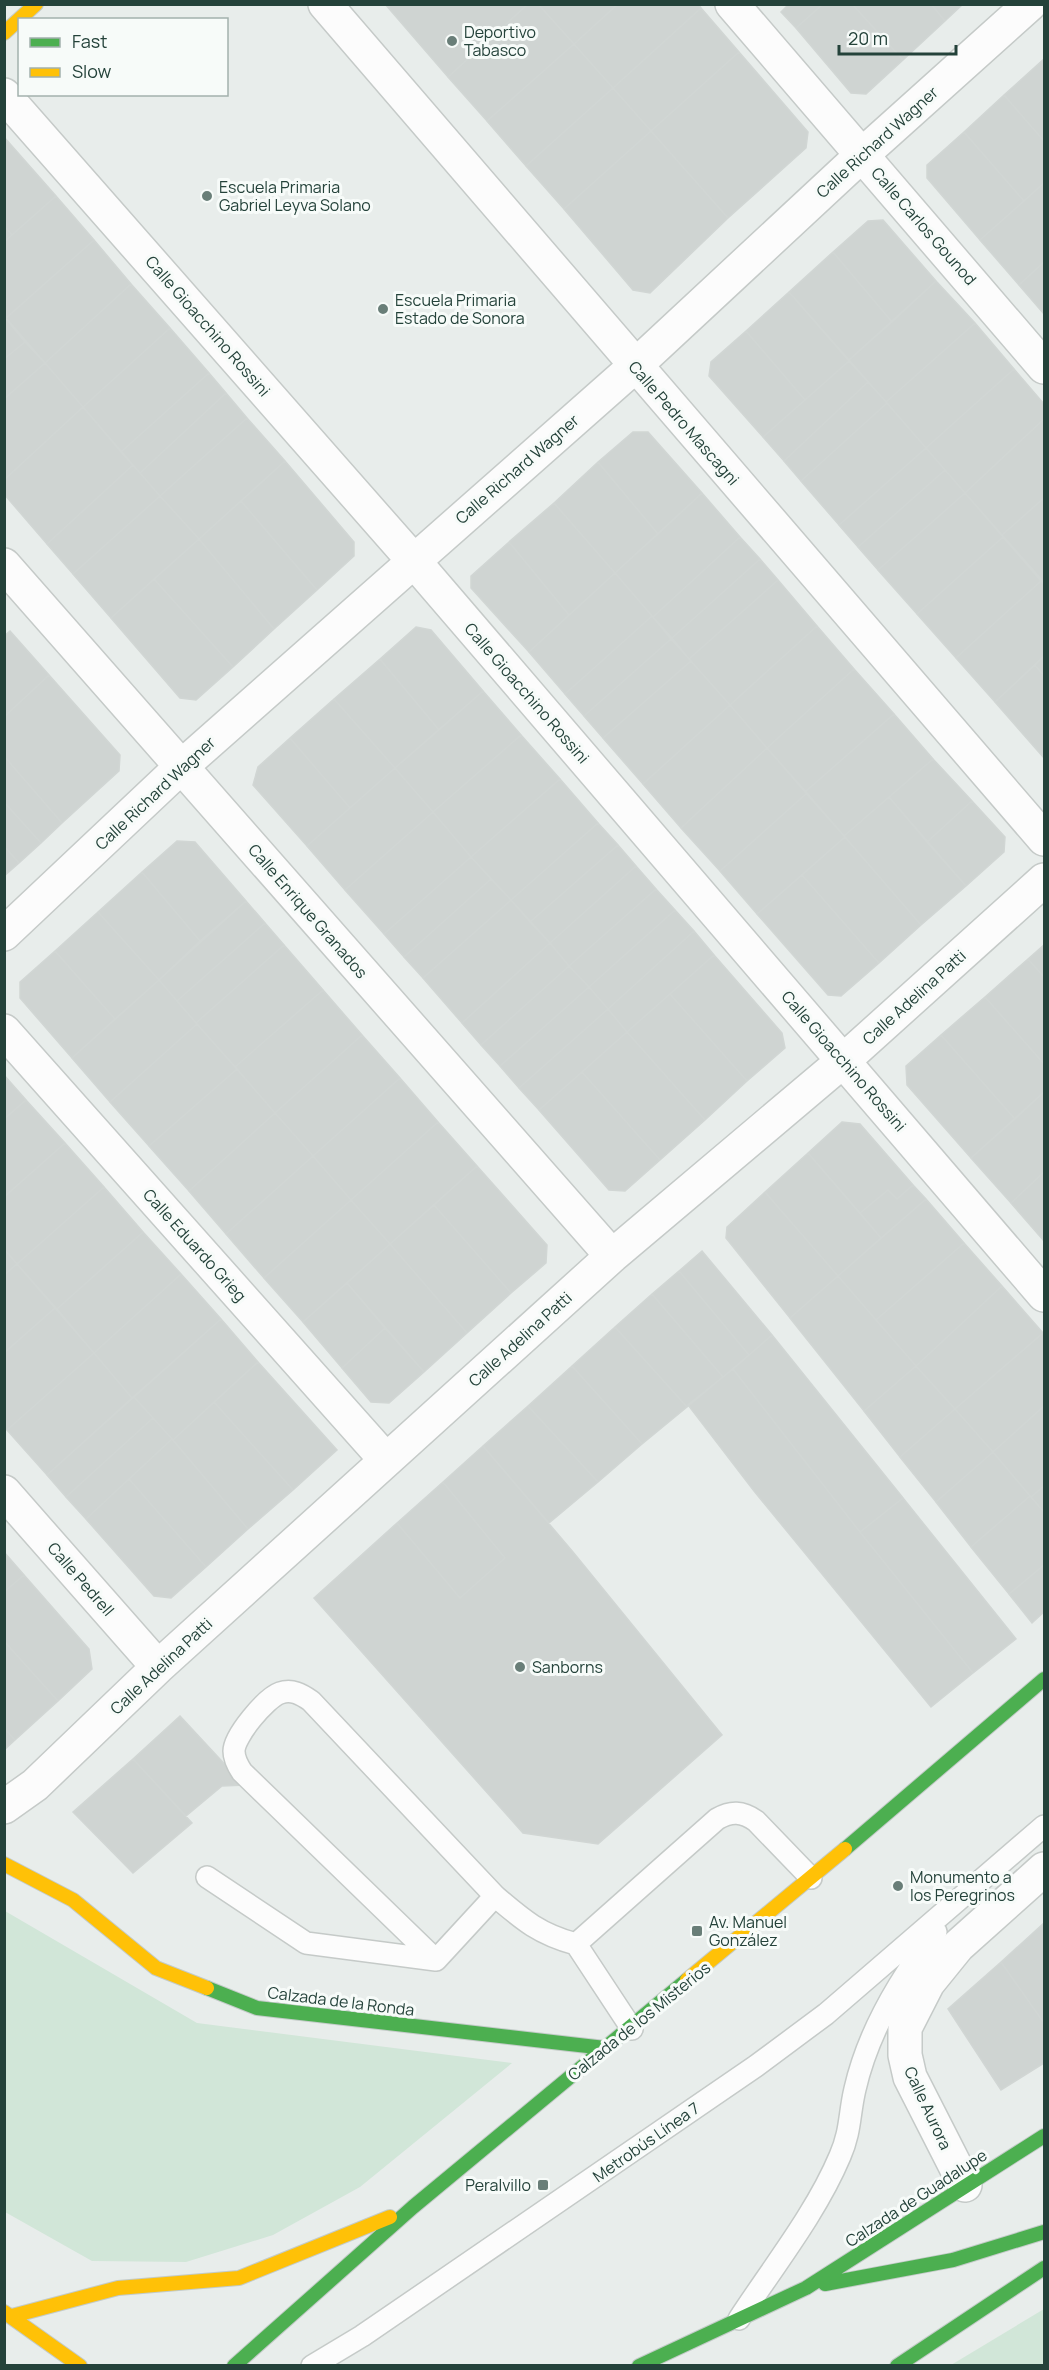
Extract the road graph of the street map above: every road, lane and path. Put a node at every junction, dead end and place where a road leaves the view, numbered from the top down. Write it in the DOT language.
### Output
graph roads {
  1 [pos="36,4"];
  2 [pos="325,4"];
  3 [pos="732,4"];
  4 [pos="1030,4"];
  5 [pos="21,18"];
  6 [pos="18,20"];
  7 [pos="4,33"];
  8 [pos="4,95"];
  9 [pos="862,154"];
  10 [pos="635,366"];
  11 [pos="1044,367"];
  12 [pos="413,560"];
  13 [pos="4,565"];
  14 [pos="181,767"];
  15 [pos="1044,839"];
  16 [pos="1044,880"];
  17 [pos="4,934"];
  18 [pos="4,1031"];
  19 [pos="843,1061"];
  20 [pos="612,1256"];
  21 [pos="1044,1295"];
  22 [pos="386,1460"];
  23 [pos="4,1492"];
  24 [pos="158,1667"];
  25 [pos="1044,1679"];
  26 [pos="4,1807"];
  27 [pos="1044,1826"];
  28 [pos="4,1864"];
  29 [pos="1044,1869"];
  30 [pos="207,1877"];
  31 [pos="811,1878"];
  32 [pos="495,1896"];
  33 [pos="964,1896"];
  34 [pos="576,1944"];
  35 [pos="436,1960"];
  36 [pos="632,2029"];
  37 [pos="605,2048"];
  38 [pos="1044,2136"];
  39 [pos="965,2185"];
  40 [pos="413,2207"];
  41 [pos="1044,2232"];
  42 [pos="1044,2268"];
  43 [pos="806,2288"];
  44 [pos="8,2314"];
  45 [pos="737,2322"];
  46 [pos="80,2366"];
  47 [pos="234,2366"];
  48 [pos="312,2366"];
  49 [pos="639,2366"];
  50 [pos="897,2366"];
  1 -- 5 [label="main road"];
  2 -- 10 [label="street, Calle Pedro Mascagni"];
  3 -- 9 [label="street, Calle Carlos Gounod"];
  4 -- 9 [label="street, Calle Richard Wagner"];
  6 -- 7 [label="main road"];
  8 -- 12 [label="street, Calle Gioacchino Rossini"];
  9 -- 10 [label="street, Calle Richard Wagner"];
  9 -- 11 [label="street, Calle Carlos Gounod"];
  10 -- 12 [label="street, Calle Richard Wagner"];
  10 -- 15 [label="street, Calle Pedro Mascagni"];
  12 -- 14 [label="street, Calle Richard Wagner"];
  12 -- 19 [label="street, Calle Gioacchino Rossini"];
  13 -- 14 [label="street, Calle Enrique Granados"];
  14 -- 17 [label="street, Calle Richard Wagner"];
  14 -- 20 [label="street, Calle Enrique Granados"];
  16 -- 19 [label="street, Calle Adelina Patti"];
  18 -- 22 [label="street, Calle Eduardo Grieg"];
  19 -- 20 [label="street, Calle Adelina Patti"];
  19 -- 21 [label="street, Calle Gioacchino Rossini"];
  20 -- 22 [label="street, Calle Adelina Patti"];
  22 -- 24 [label="street, Calle Adelina Patti"];
  23 -- 24 [label="street, Calle Pedrell"];
  24 -- 26 [label="street, Calle Adelina Patti"];
  25 -- 31 [label="main road, Calzada de los Misterios"];
  27 -- 33 [label="lane, Metrobús Línea 7"];
  28 -- 37 [label="main road, Calzada de la Ronda"];
  29 -- 39 [label="street, Calle Aurora"];
  30 -- 35 [label="lane"];
  31 -- 34 [label="lane"];
  31 -- 36 [label="main road, Calzada de los Misterios"];
  32 -- 34 [label="lane"];
  32 -- 35 [label="lane"];
  32 -- 35 [label="lane"];
  33 -- 45 [label="lane, Metrobús Línea 7"];
  33 -- 48 [label="lane, Metrobús Línea 7"];
  34 -- 36 [label="lane"];
  36 -- 37 [label="main road, Calzada de los Misterios"];
  37 -- 40 [label="main road, Calzada de los Misterios"];
  38 -- 39 [label="main road, Calzada de Guadalupe"];
  39 -- 43 [label="main road, Calzada de Guadalupe"];
  40 -- 44 [label="main road"];
  40 -- 47 [label="main road, Calzada de los Misterios"];
  41 -- 43 [label="main road, Calzada de Guadalupe"];
  42 -- 50 [label="main road"];
  43 -- 45 [label="main road, Calzada de Guadalupe"];
  44 -- 46 [label="main road"];
  45 -- 49 [label="main road, Calzada de Guadalupe"];
}
